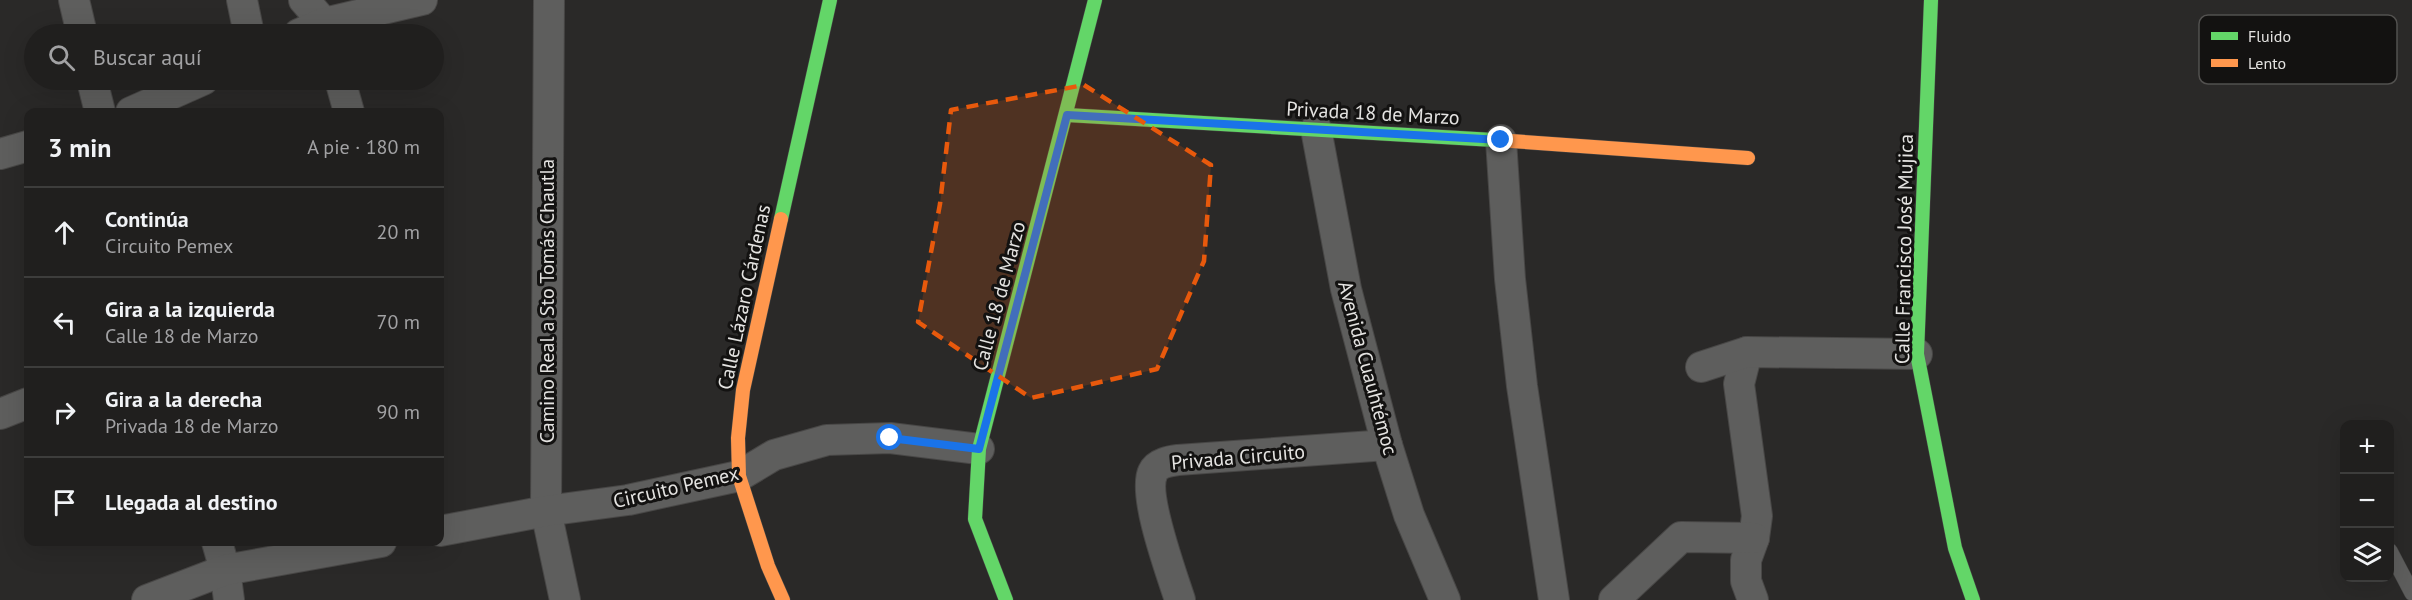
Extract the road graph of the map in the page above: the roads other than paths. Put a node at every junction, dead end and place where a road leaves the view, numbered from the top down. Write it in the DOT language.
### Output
graph roads {
  1 [pos="74,0"];
  2 [pos="242,0"];
  3 [pos="304,0"];
  4 [pos="422,0"];
  5 [pos="549,0"];
  6 [pos="830,0"];
  7 [pos="1095,0"];
  8 [pos="1931,0"];
  9 [pos="80,24"];
  10 [pos="247,24"];
  11 [pos="314,24"];
  12 [pos="341,24"];
  13 [pos="94,90"];
  14 [pos="180,90"];
  15 [pos="343,90"];
  16 [pos="99,108"];
  17 [pos="140,108"];
  18 [pos="348,108"];
  19 [pos="1067,115"];
  20 [pos="1316,129"];
  21 [pos="1501,140"];
  22 [pos="24,147"];
  23 [pos="0,154"];
  24 [pos="1748,158"];
  25 [pos="1747,352"];
  26 [pos="1917,354"];
  27 [pos="1701,367"];
  28 [pos="24,405"];
  29 [pos="0,414"];
  30 [pos="1387,445"];
  31 [pos="979,449"];
  32 [pos="739,476"];
  33 [pos="546,511"];
  34 [pos="444,530"];
  35 [pos="1754,538"];
  36 [pos="218,546"];
  37 [pos="359,546"];
  38 [pos="2394,559"];
  39 [pos="225,570"];
  40 [pos="2412,593"];
  41 [pos="147,600"];
  42 [pos="229,600"];
  43 [pos="565,600"];
  44 [pos="783,600"];
  45 [pos="1006,600"];
  46 [pos="1180,600"];
  47 [pos="1445,600"];
  48 [pos="1554,600"];
  49 [pos="1614,600"];
  50 [pos="1753,600"];
  51 [pos="1973,600"];
  1 -- 9 [label="street"];
  2 -- 10 [label="street"];
  3 -- 11 [label="street"];
  4 -- 12 [label="street"];
  5 -- 33 [label="street, Camino Real a Sto Tomás Chautla"];
  6 -- 32 [label="street, Calle Lázaro Cárdenas"];
  7 -- 19 [label="street, Calle 18 de Marzo"];
  8 -- 26 [label="street, Calle Francisco José Mujica"];
  13 -- 16 [label="street"];
  14 -- 17 [label="street"];
  15 -- 18 [label="street"];
  19 -- 20 [label="street, Privada 18 de Marzo"];
  19 -- 31 [label="street, Calle 18 de Marzo"];
  20 -- 21 [label="street, Privada 18 de Marzo"];
  20 -- 30 [label="street, Avenida Cuauhtémoc"];
  21 -- 24 [label="street, Privada 18 de Marzo"];
  21 -- 48 [label="street"];
  22 -- 23 [label="street"];
  25 -- 26 [label="street"];
  25 -- 27 [label="street"];
  25 -- 35 [label="street"];
  26 -- 51 [label="street, Calle Francisco José Mujica"];
  28 -- 29 [label="street"];
  30 -- 46 [label="street, Privada Circuito"];
  30 -- 47 [label="street, Avenida Cuauhtémoc"];
  31 -- 32 [label="street, Circuito Pemex"];
  31 -- 45 [label="street, Calle 18 de Marzo"];
  32 -- 33 [label="street, Circuito Pemex"];
  32 -- 44 [label="street, Calle Lázaro Cárdenas"];
  33 -- 34 [label="street, Circuito Pemex"];
  33 -- 43 [label="street, Camino Real a Sto Tomás Chautla"];
  35 -- 49 [label="street"];
  35 -- 50 [label="street"];
  36 -- 39 [label="street"];
  37 -- 39 [label="street"];
  38 -- 40 [label="lane"];
  39 -- 41 [label="street"];
  39 -- 42 [label="street"];
}
